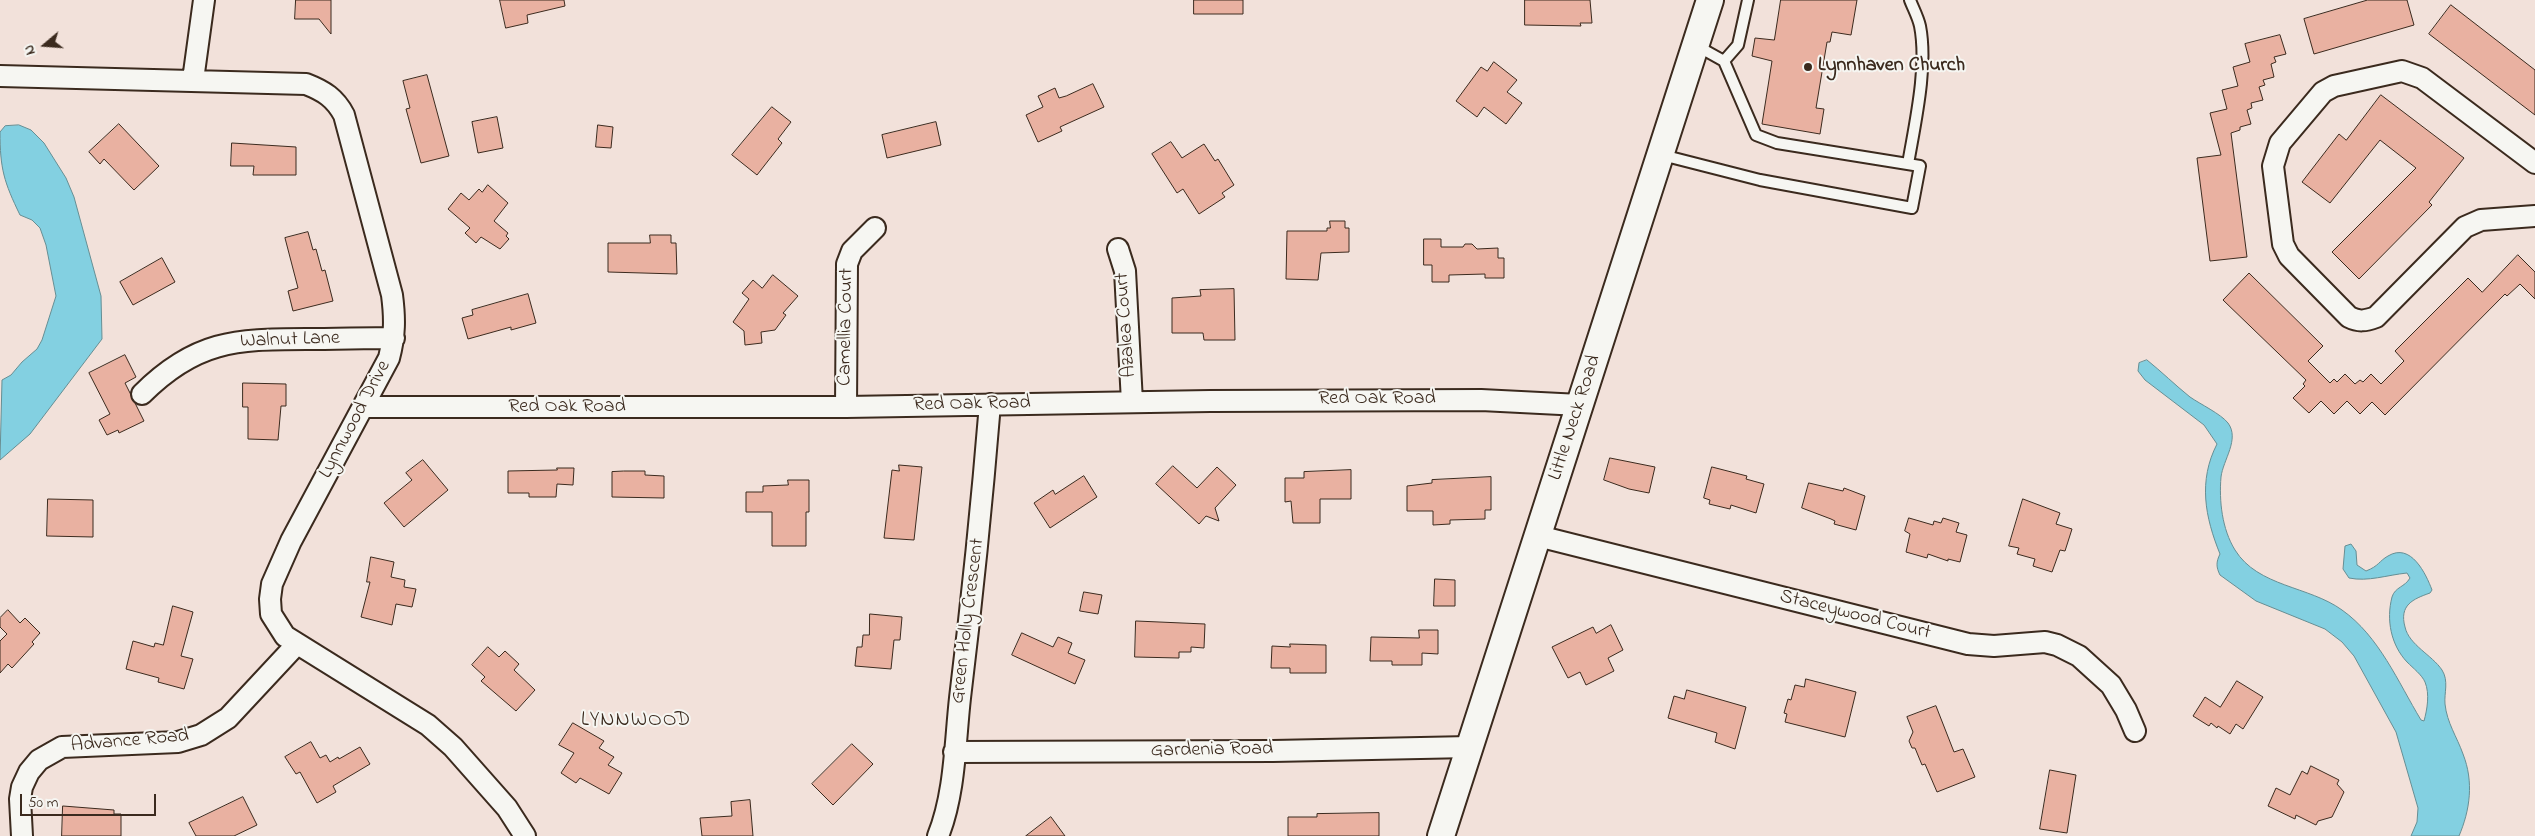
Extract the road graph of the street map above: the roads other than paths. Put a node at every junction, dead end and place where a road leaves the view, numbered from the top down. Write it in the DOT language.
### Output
graph roads {
  1 [pos="204,0"];
  2 [pos="1710,0"];
  3 [pos="1748,0"];
  4 [pos="1910,0"];
  5 [pos="1696,45"];
  6 [pos="1724,61"];
  7 [pos="0,76"];
  8 [pos="193,80"];
  9 [pos="1661,155"];
  10 [pos="2535,163"];
  11 [pos="1908,164"];
  12 [pos="2535,216"];
  13 [pos="875,228"];
  14 [pos="1118,249"];
  15 [pos="394,338"];
  16 [pos="142,394"];
  17 [pos="1132,402"];
  18 [pos="990,404"];
  19 [pos="1580,405"];
  20 [pos="364,407"];
  21 [pos="846,407"];
  22 [pos="1538,536"];
  23 [pos="297,644"];
  24 [pos="2135,731"];
  25 [pos="1470,747"];
  26 [pos="954,752"];
  27 [pos="22,836"];
  28 [pos="525,836"];
  29 [pos="938,836"];
  30 [pos="1441,836"];
  1 -- 8 [label="street"];
  2 -- 5 [label="street, Little Neck Road"];
  3 -- 6 [label="lane"];
  4 -- 11 [label="lane"];
  5 -- 6 [label="lane"];
  5 -- 9 [label="street, Little Neck Road"];
  6 -- 11 [label="lane"];
  7 -- 8 [label="street, Lynnwood Drive"];
  8 -- 15 [label="street, Lynnwood Drive"];
  9 -- 11 [label="lane"];
  9 -- 19 [label="street, Little Neck Road"];
  10 -- 12 [label="street"];
  13 -- 21 [label="street, Camellia Court"];
  14 -- 17 [label="street, Azalea Court"];
  15 -- 16 [label="street, Walnut Lane"];
  15 -- 20 [label="street, Lynnwood Drive"];
  17 -- 18 [label="street, Red Oak Road"];
  17 -- 19 [label="street, Red Oak Road"];
  18 -- 21 [label="street, Red Oak Road"];
  18 -- 26 [label="street, Green Holly Crescent"];
  19 -- 22 [label="street, Little Neck Road"];
  20 -- 21 [label="street, Red Oak Road"];
  20 -- 23 [label="street, Lynnwood Drive"];
  22 -- 24 [label="street, Staceywood Court"];
  22 -- 25 [label="street, Little Neck Road"];
  23 -- 27 [label="street, Advance Road"];
  23 -- 28 [label="street, Lynnwood Drive"];
  25 -- 26 [label="street, Gardenia Road"];
  25 -- 30 [label="street, Little Neck Road"];
  26 -- 29 [label="street, Green Holly Crescent"];
}
